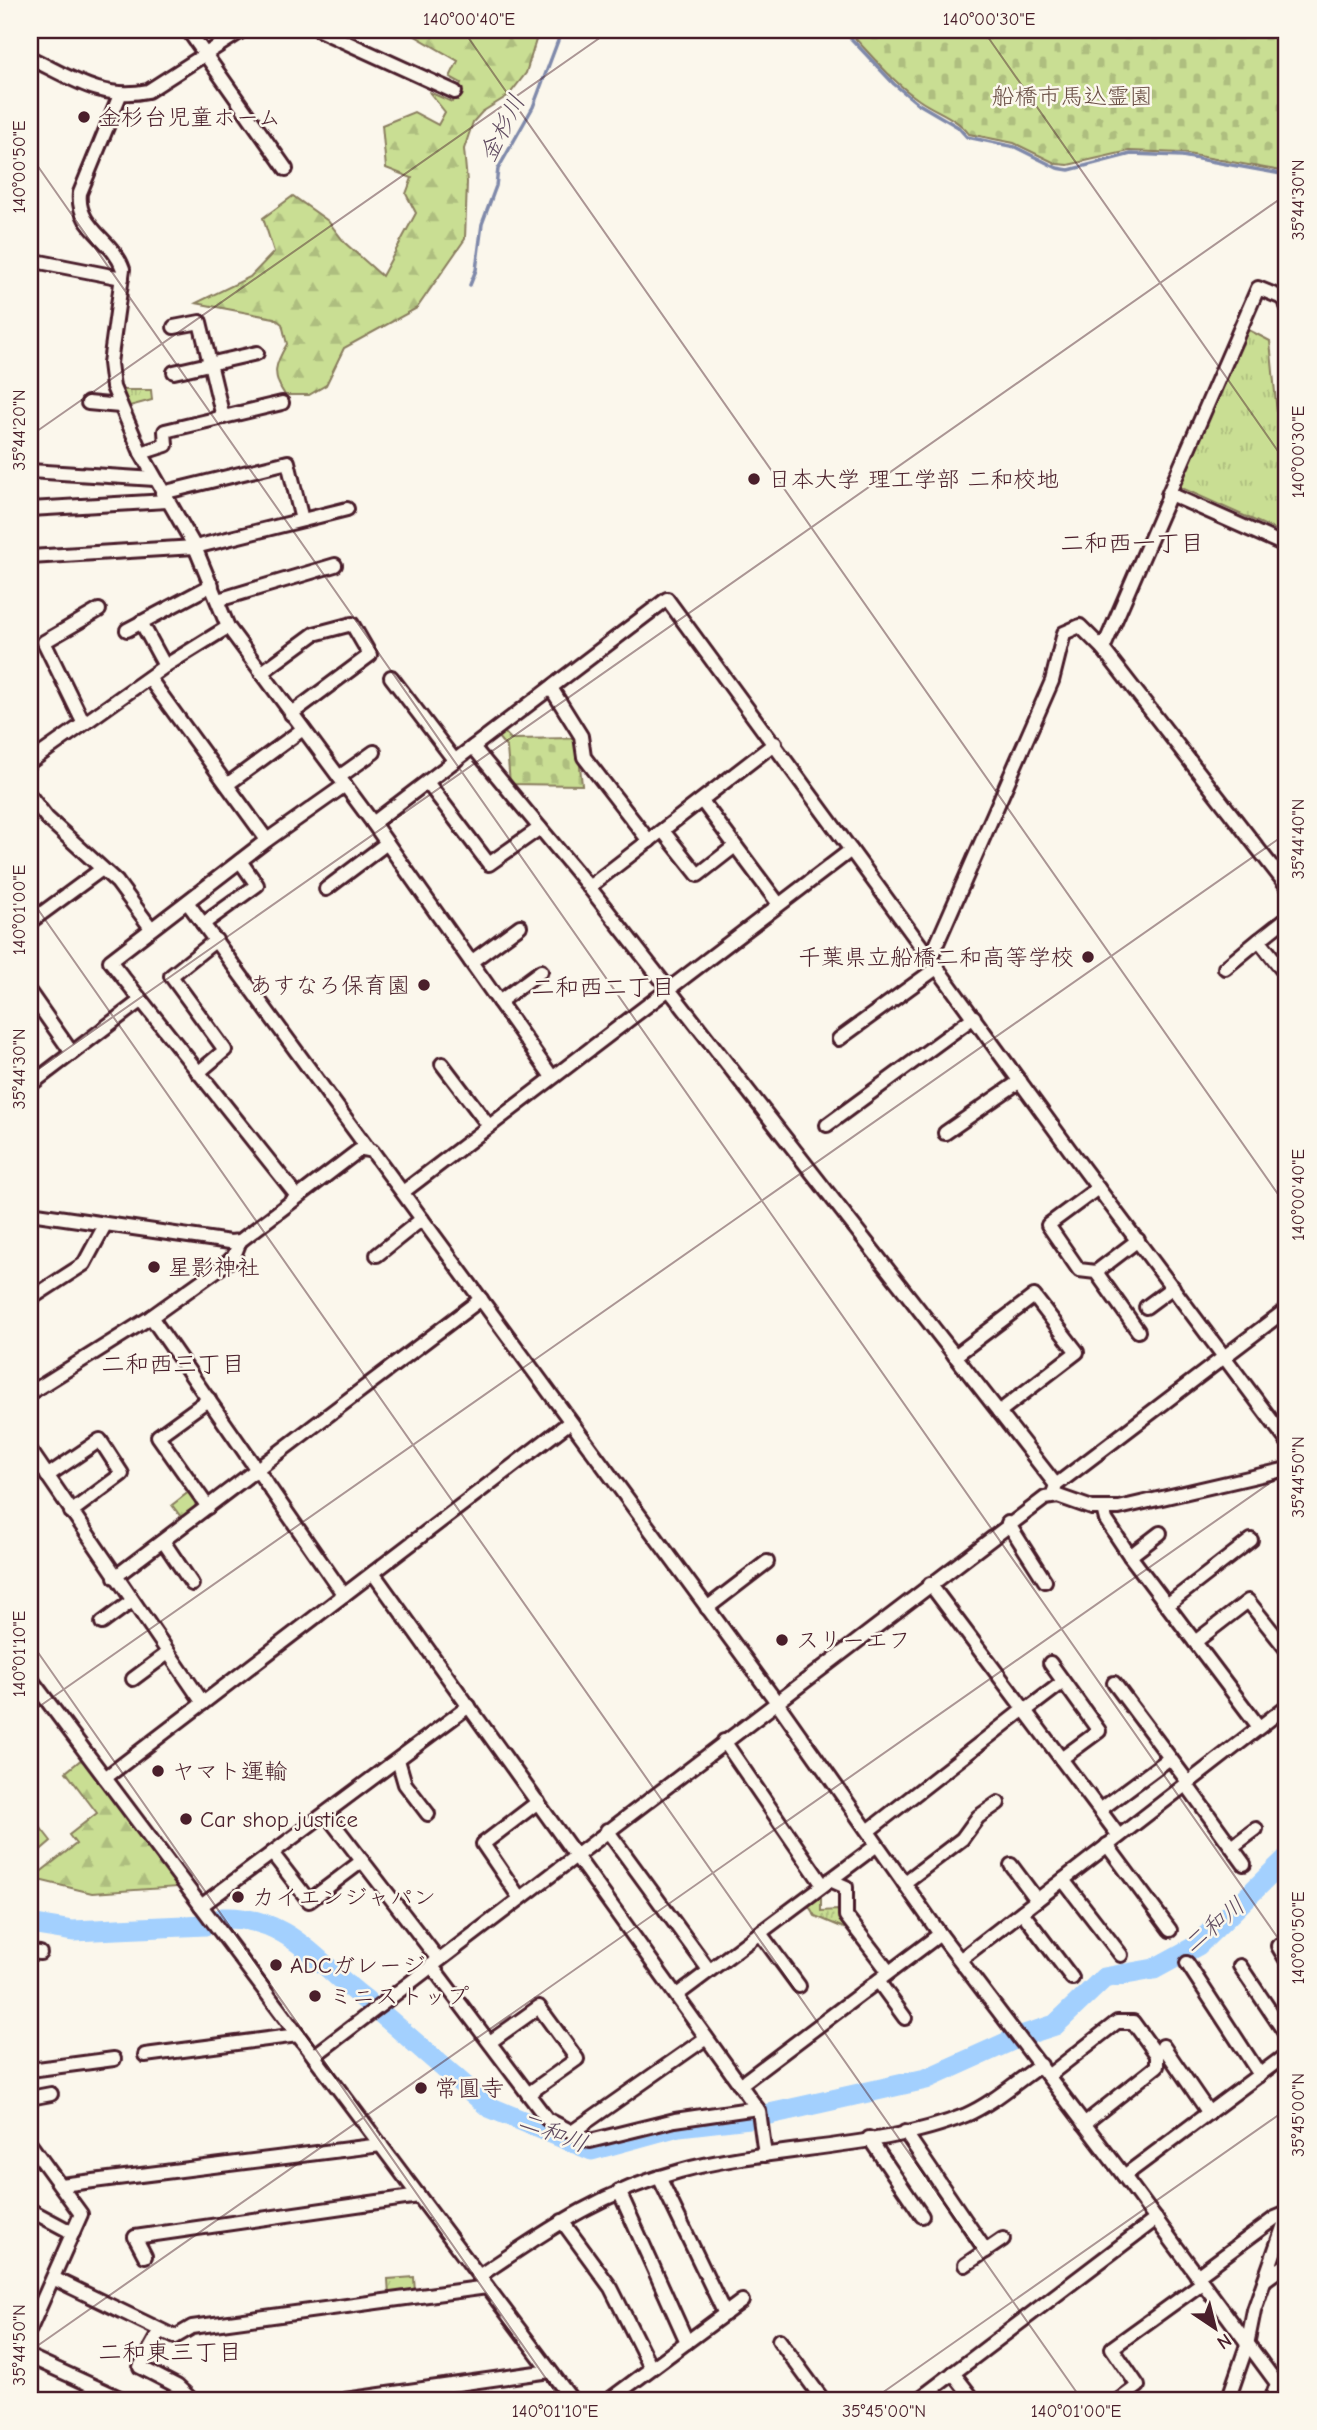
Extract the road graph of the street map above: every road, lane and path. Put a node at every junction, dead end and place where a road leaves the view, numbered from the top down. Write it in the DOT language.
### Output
graph roads {
  1 [pos="188,30"];
  2 [pos="243,30"];
  3 [pos="319,30"];
  4 [pos="206,55"];
  5 [pos="30,58"];
  6 [pos="455,92"];
  7 [pos="120,95"];
  8 [pos="286,169"];
  9 [pos="30,260"];
  10 [pos="122,278"];
  11 [pos="1287,306"];
  12 [pos="174,327"];
  13 [pos="257,353"];
  14 [pos="210,363"];
  15 [pos="174,372"];
  16 [pos="88,403"];
  17 [pos="282,403"];
  18 [pos="120,406"];
  19 [pos="223,417"];
  20 [pos="141,453"];
  21 [pos="30,471"];
  22 [pos="155,479"];
  23 [pos="1168,495"];
  24 [pos="164,497"];
  25 [pos="30,509"];
  26 [pos="347,509"];
  27 [pos="303,520"];
  28 [pos="1287,546"];
  29 [pos="195,547"];
  30 [pos="30,557"];
  31 [pos="335,565"];
  32 [pos="212,586"];
  33 [pos="218,600"];
  34 [pos="99,610"];
  35 [pos="141,622"];
  36 [pos="228,626"];
  37 [pos="127,630"];
  38 [pos="1103,649"];
  39 [pos="165,666"];
  40 [pos="261,673"];
  41 [pos="391,677"];
  42 [pos="149,678"];
  43 [pos="551,688"];
  44 [pos="291,714"];
  45 [pos="83,722"];
  46 [pos="303,729"];
  47 [pos="30,742"];
  48 [pos="775,743"];
  49 [pos="473,747"];
  50 [pos="374,752"];
  51 [pos="33,759"];
  52 [pos="455,761"];
  53 [pos="342,781"];
  54 [pos="427,782"];
  55 [pos="228,784"];
  56 [pos="30,796"];
  57 [pos="702,801"];
  58 [pos="373,823"];
  59 [pos="540,828"];
  60 [pos="663,831"];
  61 [pos="267,840"];
  62 [pos="649,841"];
  63 [pos="387,844"];
  64 [pos="736,846"];
  65 [pos="851,850"];
  66 [pos="240,861"];
  67 [pos="102,869"];
  68 [pos="1287,886"];
  69 [pos="589,887"];
  70 [pos="326,889"];
  71 [pos="187,902"];
  72 [pos="778,903"];
  73 [pos="1287,918"];
  74 [pos="30,922"];
  75 [pos="203,924"];
  76 [pos="520,926"];
  77 [pos="151,928"];
  78 [pos="216,940"];
  79 [pos="1259,940"];
  80 [pos="471,962"];
  81 [pos="934,962"];
  82 [pos="1225,968"];
  83 [pos="541,971"];
  84 [pos="1287,976"];
  85 [pos="666,989"];
  86 [pos="30,993"];
  87 [pos="140,1001"];
  88 [pos="499,1002"];
  89 [pos="974,1017"];
  90 [pos="839,1039"];
  91 [pos="72,1053"];
  92 [pos="442,1064"];
  93 [pos="198,1073"];
  94 [pos="552,1077"];
  95 [pos="1020,1081"];
  96 [pos="30,1085"];
  97 [pos="827,1125"];
  98 [pos="489,1126"];
  99 [pos="946,1133"];
  100 [pos="368,1149"];
  101 [pos="1098,1188"];
  102 [pos="403,1192"];
  103 [pos="297,1196"];
  104 [pos="30,1213"];
  105 [pos="422,1219"];
  106 [pos="105,1225"];
  107 [pos="1138,1240"];
  108 [pos="240,1241"];
  109 [pos="377,1255"];
  110 [pos="1096,1272"];
  111 [pos="1173,1287"];
  112 [pos="30,1299"];
  113 [pos="481,1299"];
  114 [pos="1146,1307"];
  115 [pos="1287,1309"];
  116 [pos="151,1317"];
  117 [pos="1138,1331"];
  118 [pos="955,1356"];
  119 [pos="1224,1356"];
  120 [pos="30,1393"];
  121 [pos="209,1399"];
  122 [pos="999,1412"];
  123 [pos="570,1422"];
  124 [pos="1286,1437"];
  125 [pos="30,1450"];
  126 [pos="258,1469"];
  127 [pos="1287,1469"];
  128 [pos="47,1476"];
  129 [pos="1054,1490"];
  130 [pos="208,1507"];
  131 [pos="1104,1508"];
  132 [pos="71,1512"];
  133 [pos="1009,1523"];
  134 [pos="1160,1533"];
  135 [pos="1251,1540"];
  136 [pos="163,1541"];
  137 [pos="1130,1556"];
  138 [pos="767,1562"];
  139 [pos="373,1573"];
  140 [pos="115,1577"];
  141 [pos="1045,1581"];
  142 [pos="192,1584"];
  143 [pos="930,1584"];
  144 [pos="344,1595"];
  145 [pos="132,1601"];
  146 [pos="1167,1605"];
  147 [pos="707,1608"];
  148 [pos="102,1623"];
  149 [pos="1195,1642"];
  150 [pos="1287,1650"];
  151 [pos="168,1654"];
  152 [pos="1049,1663"];
  153 [pos="30,1678"];
  154 [pos="133,1679"];
  155 [pos="1063,1682"];
  156 [pos="1114,1683"];
  157 [pos="776,1701"];
  158 [pos="203,1703"];
  159 [pos="469,1706"];
  160 [pos="1287,1706"];
  161 [pos="1025,1710"];
  162 [pos="1259,1727"];
  163 [pos="724,1741"];
  164 [pos="1170,1758"];
  165 [pos="1061,1759"];
  166 [pos="398,1760"];
  167 [pos="105,1778"];
  168 [pos="1187,1783"];
  169 [pos="537,1802"];
  170 [pos="998,1802"];
  171 [pos="1100,1810"];
  172 [pos="327,1814"];
  173 [pos="428,1814"];
  174 [pos="607,1829"];
  175 [pos="1256,1829"];
  176 [pos="867,1831"];
  177 [pos="1119,1836"];
  178 [pos="877,1845"];
  179 [pos="1107,1845"];
  180 [pos="1232,1847"];
  181 [pos="272,1853"];
  182 [pos="575,1854"];
  183 [pos="362,1861"];
  184 [pos="1244,1864"];
  185 [pos="1011,1865"];
  186 [pos="1063,1880"];
  187 [pos="826,1883"];
  188 [pos="904,1883"];
  189 [pos="519,1897"];
  190 [pos="1037,1899"];
  191 [pos="201,1906"];
  192 [pos="1022,1912"];
  193 [pos="1170,1930"];
  194 [pos="760,1933"];
  195 [pos="940,1934"];
  196 [pos="1278,1946"];
  197 [pos="1121,1955"];
  198 [pos="961,1959"];
  199 [pos="1287,1961"];
  200 [pos="434,1962"];
  201 [pos="1187,1963"];
  202 [pos="1240,1966"];
  203 [pos="709,1970"];
  204 [pos="890,1972"];
  205 [pos="1072,1978"];
  206 [pos="878,1981"];
  207 [pos="799,1986"];
  208 [pos="677,1995"];
  209 [pos="905,2018"];
  210 [pos="298,2035"];
  211 [pos="1287,2036"];
  212 [pos="706,2038"];
  213 [pos="490,2042"];
  214 [pos="1163,2046"];
  215 [pos="1287,2054"];
  216 [pos="145,2055"];
  217 [pos="314,2056"];
  218 [pos="114,2059"];
  219 [pos="30,2070"];
  220 [pos="1044,2070"];
  221 [pos="1260,2075"];
  222 [pos="740,2085"];
  223 [pos="51,2094"];
  224 [pos="528,2094"];
  225 [pos="30,2098"];
  226 [pos="1209,2113"];
  227 [pos="759,2114"];
  228 [pos="1084,2123"];
  229 [pos="572,2132"];
  230 [pos="905,2132"];
  231 [pos="869,2138"];
  232 [pos="30,2144"];
  233 [pos="381,2146"];
  234 [pos="765,2155"];
  235 [pos="1125,2176"];
  236 [pos="659,2177"];
  237 [pos="61,2185"];
  238 [pos="619,2191"];
  239 [pos="419,2196"];
  240 [pos="30,2210"];
  241 [pos="1287,2214"];
  242 [pos="922,2216"];
  243 [pos="1156,2219"];
  244 [pos="562,2221"];
  245 [pos="73,2233"];
  246 [pos="1003,2239"];
  247 [pos="986,2250"];
  248 [pos="145,2256"];
  249 [pos="1287,2264"];
  250 [pos="965,2265"];
  251 [pos="479,2276"];
  252 [pos="55,2279"];
  253 [pos="1199,2279"];
  254 [pos="1264,2280"];
  255 [pos="487,2287"];
  256 [pos="742,2301"];
  257 [pos="725,2314"];
  258 [pos="30,2329"];
  259 [pos="160,2331"];
  260 [pos="779,2340"];
  261 [pos="687,2342"];
  262 [pos="1247,2345"];
  263 [pos="30,2357"];
  264 [pos="651,2368"];
  265 [pos="550,2371"];
  266 [pos="953,2373"];
  267 [pos="1278,2384"];
  268 [pos="1287,2397"];
  269 [pos="124,2400"];
  270 [pos="192,2400"];
  271 [pos="345,2400"];
  272 [pos="572,2400"];
  273 [pos="608,2400"];
  274 [pos="823,2400"];
  275 [pos="918,2400"];
  276 [pos="974,2400"];
  277 [pos="1119,2400"];
  278 [pos="1228,2400"];
  279 [pos="1271,2400"];
  1 -- 4 [label="street"];
  2 -- 4 [label="street"];
  3 -- 6 [label="street"];
  4 -- 7 [label="street"];
  4 -- 8 [label="street"];
  5 -- 7 [label="street"];
  7 -- 10 [label="street"];
  9 -- 10 [label="street"];
  10 -- 18 [label="street"];
  11 -- 23 [label="street"];
  12 -- 14 [label="street"];
  13 -- 14 [label="street"];
  14 -- 15 [label="street"];
  14 -- 19 [label="street"];
  16 -- 18 [label="street"];
  17 -- 19 [label="street"];
  18 -- 20 [label="street"];
  19 -- 20 [label="street"];
  20 -- 22 [label="street"];
  21 -- 22 [label="street"];
  22 -- 24 [label="street"];
  23 -- 28 [label="street"];
  23 -- 38 [label="street"];
  24 -- 25 [label="street"];
  24 -- 27 [label="street"];
  24 -- 29 [label="street"];
  26 -- 27 [label="street"];
  27 -- 29 [label="street"];
  29 -- 30 [label="street"];
  29 -- 32 [label="street"];
  31 -- 33 [label="street"];
  32 -- 33 [label="street"];
  32 -- 35 [label="street"];
  33 -- 36 [label="street"];
  34 -- 45 [label="street"];
  35 -- 37 [label="street"];
  35 -- 39 [label="street"];
  36 -- 39 [label="street"];
  36 -- 40 [label="street"];
  38 -- 68 [label="street"];
  38 -- 81 [label="street"];
  39 -- 42 [label="street"];
  40 -- 44 [label="street"];
  40 -- 44 [label="street"];
  41 -- 52 [label="street"];
  42 -- 45 [label="street"];
  42 -- 55 [label="street"];
  43 -- 48 [label="street"];
  43 -- 49 [label="street"];
  43 -- 62 [label="street"];
  44 -- 46 [label="street"];
  45 -- 51 [label="street"];
  46 -- 53 [label="street"];
  46 -- 55 [label="street"];
  47 -- 51 [label="street"];
  48 -- 57 [label="street"];
  48 -- 65 [label="street"];
  49 -- 52 [label="street"];
  49 -- 59 [label="street"];
  50 -- 53 [label="street"];
  52 -- 54 [label="street"];
  53 -- 58 [label="street"];
  53 -- 61 [label="street"];
  54 -- 58 [label="street"];
  54 -- 59 [label="street"];
  55 -- 61 [label="street"];
  56 -- 67 [label="street"];
  57 -- 60 [label="street"];
  57 -- 64 [label="street"];
  58 -- 63 [label="street"];
  59 -- 69 [label="street"];
  60 -- 62 [label="street"];
  60 -- 64 [label="street"];
  61 -- 66 [label="street"];
  62 -- 69 [label="street"];
  63 -- 70 [label="street"];
  63 -- 80 [label="street"];
  64 -- 72 [label="street"];
  65 -- 72 [label="street"];
  65 -- 81 [label="street"];
  66 -- 71 [label="street"];
  66 -- 75 [label="street"];
  67 -- 74 [label="street"];
  67 -- 77 [label="street"];
  69 -- 85 [label="street"];
  71 -- 75 [label="street"];
  71 -- 77 [label="street"];
  72 -- 85 [label="street"];
  73 -- 79 [label="street"];
  75 -- 78 [label="street"];
  76 -- 80 [label="street"];
  77 -- 87 [label="street"];
  78 -- 93 [label="street"];
  78 -- 100 [label="street"];
  79 -- 82 [label="street"];
  79 -- 84 [label="street"];
  80 -- 88 [label="street"];
  81 -- 89 [label="street"];
  81 -- 90 [label="street"];
  83 -- 88 [label="street"];
  85 -- 94 [label="street"];
  85 -- 118 [label="street"];
  86 -- 91 [label="street"];
  87 -- 91 [label="street"];
  87 -- 93 [label="street"];
  88 -- 94 [label="street"];
  89 -- 95 [label="street"];
  89 -- 97 [label="street"];
  91 -- 96 [label="street"];
  92 -- 98 [label="street"];
  93 -- 103 [label="street"];
  94 -- 98 [label="street"];
  95 -- 99 [label="street"];
  95 -- 101 [label="street"];
  98 -- 102 [label="street"];
  100 -- 102 [label="street"];
  100 -- 103 [label="street"];
  101 -- 107 [label="street"];
  101 -- 110 [label="street"];
  102 -- 105 [label="street"];
  103 -- 108 [label="street"];
  104 -- 106 [label="street"];
  105 -- 109 [label="street"];
  105 -- 113 [label="street"];
  106 -- 108 [label="street"];
  106 -- 112 [label="street"];
  107 -- 110 [label="street"];
  107 -- 111 [label="street"];
  108 -- 116 [label="street"];
  110 -- 117 [label="street"];
  111 -- 114 [label="street"];
  111 -- 119 [label="street"];
  113 -- 123 [label="street"];
  113 -- 126 [label="street"];
  115 -- 119 [label="street"];
  116 -- 120 [label="street"];
  116 -- 121 [label="street"];
  118 -- 122 [label="street"];
  118 -- 122 [label="street"];
  119 -- 124 [label="street"];
  119 -- 129 [label="street"];
  121 -- 126 [label="street"];
  121 -- 130 [label="street"];
  122 -- 129 [label="street"];
  123 -- 139 [label="street"];
  123 -- 147 [label="street"];
  125 -- 128 [label="street"];
  126 -- 130 [label="street"];
  126 -- 144 [label="street"];
  127 -- 131 [label="street"];
  128 -- 132 [label="street"];
  128 -- 132 [label="street"];
  129 -- 131 [label="street"];
  129 -- 133 [label="street"];
  130 -- 136 [label="street"];
  131 -- 137 [label="street"];
  132 -- 140 [label="street"];
  133 -- 141 [label="street"];
  133 -- 143 [label="street"];
  134 -- 137 [label="street"];
  135 -- 146 [label="street"];
  136 -- 140 [label="street"];
  136 -- 142 [label="street"];
  137 -- 146 [label="street"];
  138 -- 147 [label="street"];
  139 -- 144 [label="street"];
  139 -- 159 [label="street"];
  140 -- 145 [label="street"];
  143 -- 157 [label="street"];
  143 -- 161 [label="street"];
  144 -- 158 [label="street"];
  145 -- 148 [label="street"];
  145 -- 151 [label="street"];
  146 -- 149 [label="street"];
  147 -- 157 [label="street"];
  149 -- 150 [label="street"];
  149 -- 162 [label="street"];
  151 -- 154 [label="street"];
  151 -- 158 [label="street"];
  152 -- 155 [label="street"];
  153 -- 167 [label="street"];
  155 -- 161 [label="street"];
  155 -- 165 [label="street"];
  156 -- 164 [label="street"];
  157 -- 163 [label="street"];
  157 -- 176 [label="street"];
  158 -- 167 [label="street"];
  159 -- 166 [label="street"];
  159 -- 169 [label="street"];
  160 -- 162 [label="street"];
  161 -- 165 [label="street"];
  161 -- 176 [label="street"];
  162 -- 168 [label="street"];
  163 -- 174 [label="street"];
  163 -- 187 [label="street"];
  164 -- 168 [label="street"];
  164 -- 171 [label="street"];
  165 -- 171 [label="street"];
  166 -- 172 [label="street"];
  166 -- 173 [label="street"];
  167 -- 191 [label="street"];
  168 -- 177 [label="street"];
  168 -- 180 [label="street"];
  169 -- 182 [label="street"];
  169 -- 189 [label="street"];
  170 -- 188 [label="street"];
  171 -- 177 [label="street"];
  172 -- 181 [label="street"];
  172 -- 183 [label="street"];
  174 -- 182 [label="street"];
  174 -- 203 [label="street"];
  175 -- 180 [label="street"];
  176 -- 178 [label="street"];
  177 -- 179 [label="street"];
  178 -- 187 [label="street"];
  178 -- 188 [label="street"];
  179 -- 186 [label="street"];
  179 -- 193 [label="street"];
  180 -- 184 [label="street"];
  181 -- 183 [label="street"];
  181 -- 191 [label="street"];
  182 -- 189 [label="street"];
  182 -- 208 [label="street"];
  183 -- 200 [label="street"];
  185 -- 190 [label="street"];
  186 -- 190 [label="street"];
  186 -- 197 [label="street"];
  187 -- 194 [label="street"];
  187 -- 204 [label="street"];
  188 -- 195 [label="street"];
  189 -- 200 [label="street"];
  190 -- 192 [label="street"];
  191 -- 210 [label="street"];
  192 -- 198 [label="street"];
  192 -- 205 [label="street"];
  194 -- 203 [label="street"];
  194 -- 207 [label="street"];
  195 -- 198 [label="street"];
  195 -- 204 [label="street"];
  196 -- 199 [label="street"];
  198 -- 220 [label="street"];
  200 -- 213 [label="street"];
  200 -- 217 [label="street"];
  201 -- 221 [label="street"];
  202 -- 211 [label="street"];
  203 -- 208 [label="street"];
  204 -- 206 [label="street"];
  206 -- 209 [label="street"];
  206 -- 222 [label="street"];
  208 -- 212 [label="street"];
  210 -- 216 [label="street"];
  210 -- 217 [label="street"];
  212 -- 222 [label="street"];
  212 -- 229 [label="street"];
  213 -- 224 [label="street"];
  213 -- 224 [label="street"];
  214 -- 226 [label="street"];
  215 -- 221 [label="street"];
  217 -- 233 [label="street"];
  218 -- 219 [label="street"];
  220 -- 228 [label="street"];
  220 -- 228 [label="street"];
  220 -- 230 [label="street"];
  221 -- 226 [label="street"];
  222 -- 227 [label="street"];
  223 -- 225 [label="street"];
  224 -- 229 [label="street"];
  226 -- 235 [label="street"];
  227 -- 229 [label="street"];
  227 -- 234 [label="street"];
  228 -- 235 [label="street"];
  230 -- 231 [label="street"];
  230 -- 247 [label="street"];
  231 -- 234 [label="street"];
  231 -- 242 [label="street"];
  232 -- 237 [label="street"];
  233 -- 237 [label="street"];
  233 -- 239 [label="street"];
  234 -- 236 [label="street"];
  235 -- 243 [label="street"];
  236 -- 238 [label="street"];
  236 -- 257 [label="street"];
  237 -- 245 [label="street"];
  238 -- 244 [label="street"];
  238 -- 261 [label="street"];
  239 -- 248 [label="street"];
  239 -- 251 [label="street"];
  240 -- 245 [label="street"];
  241 -- 253 [label="street"];
  241 -- 254 [label="street"];
  243 -- 253 [label="street"];
  243 -- 266 [label="street"];
  244 -- 251 [label="street"];
  244 -- 264 [label="street"];
  245 -- 252 [label="street"];
  246 -- 247 [label="street"];
  247 -- 250 [label="street"];
  249 -- 254 [label="street"];
  251 -- 255 [label="street"];
  252 -- 258 [label="street"];
  252 -- 259 [label="street"];
  253 -- 262 [label="street"];
  253 -- 277 [label="street"];
  254 -- 262 [label="street"];
  255 -- 259 [label="street"];
  255 -- 265 [label="street"];
  256 -- 257 [label="street"];
  257 -- 261 [label="street"];
  259 -- 270 [label="street"];
  260 -- 274 [label="street"];
  261 -- 264 [label="street"];
  262 -- 267 [label="street"];
  262 -- 278 [label="street"];
  263 -- 269 [label="street"];
  264 -- 273 [label="street"];
  265 -- 271 [label="street"];
  265 -- 272 [label="street"];
  266 -- 275 [label="street"];
  266 -- 276 [label="street"];
  267 -- 268 [label="street"];
  267 -- 279 [label="street"];
}
